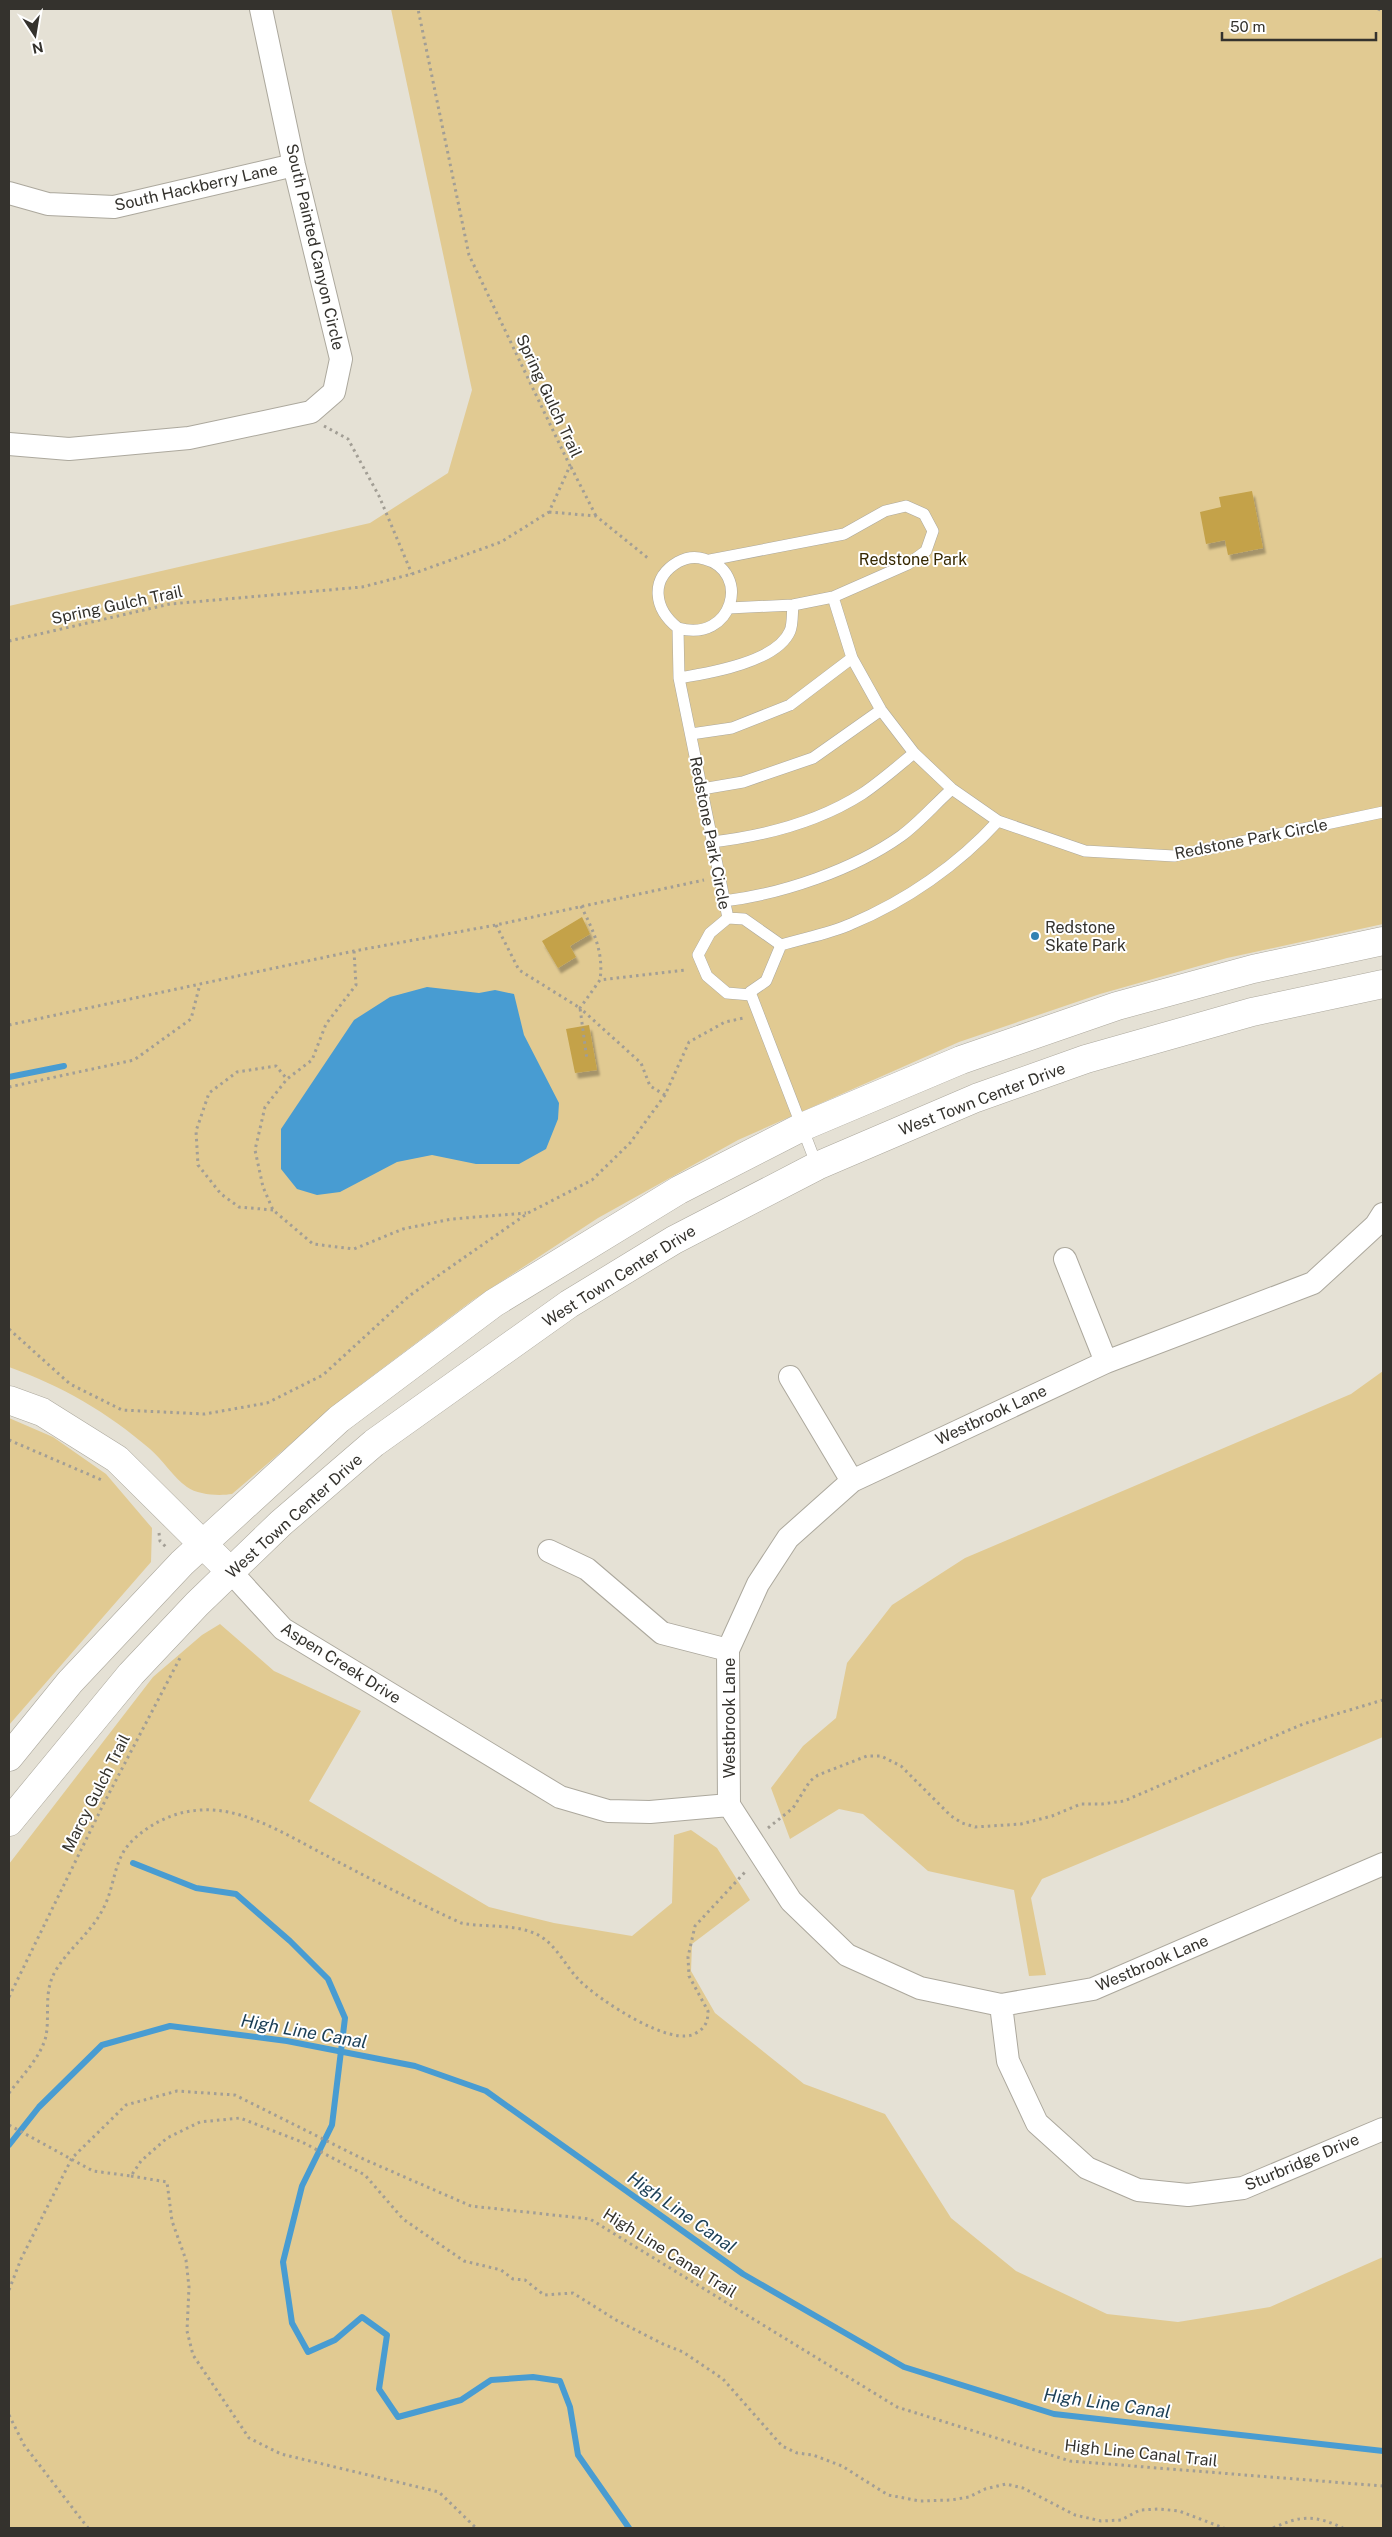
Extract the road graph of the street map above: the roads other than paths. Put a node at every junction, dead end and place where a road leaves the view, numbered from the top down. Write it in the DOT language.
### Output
graph roads {
  1 [pos="261,9"];
  2 [pos="294,165"];
  3 [pos="9,192"];
  4 [pos="9,444"];
  5 [pos="710,560"];
  6 [pos="833,598"];
  7 [pos="793,604"];
  8 [pos="729,608"];
  9 [pos="678,628"];
  10 [pos="852,658"];
  11 [pos="680,678"];
  12 [pos="881,710"];
  13 [pos="690,734"];
  14 [pos="914,753"];
  15 [pos="702,789"];
  16 [pos="952,789"];
  17 [pos="1383,812"];
  18 [pos="998,821"];
  19 [pos="712,842"];
  20 [pos="724,901"];
  21 [pos="728,918"];
  22 [pos="1383,941"];
  23 [pos="781,945"];
  24 [pos="1383,984"];
  25 [pos="751,995"];
  26 [pos="802,1127"];
  27 [pos="817,1166"];
  28 [pos="1383,1214"];
  29 [pos="1065,1259"];
  30 [pos="1106,1362"];
  31 [pos="790,1377"];
  32 [pos="9,1400"];
  33 [pos="852,1481"];
  34 [pos="203,1544"];
  35 [pos="549,1551"];
  36 [pos="231,1572"];
  37 [pos="728,1650"];
  38 [pos="9,1757"];
  39 [pos="729,1805"];
  40 [pos="9,1822"];
  41 [pos="1383,1864"];
  42 [pos="1001,2005"];
  43 [pos="1383,2128"];
  1 -- 2 [label="street, South Painted Canyon Circle"];
  2 -- 3 [label="street, South Hackberry Lane"];
  2 -- 4 [label="street, South Painted Canyon Circle"];
  5 -- 6 [label="lane"];
  5 -- 8 [label="lane"];
  5 -- 9 [label="lane"];
  6 -- 7 [label="lane"];
  6 -- 10 [label="lane, Redstone Park Circle"];
  7 -- 8 [label="lane"];
  7 -- 11 [label="lane"];
  8 -- 9 [label="lane"];
  9 -- 11 [label="lane, Redstone Park Circle"];
  10 -- 12 [label="lane, Redstone Park Circle"];
  10 -- 13 [label="lane"];
  11 -- 13 [label="lane, Redstone Park Circle"];
  12 -- 14 [label="lane, Redstone Park Circle"];
  12 -- 15 [label="lane"];
  13 -- 15 [label="lane, Redstone Park Circle"];
  14 -- 16 [label="lane, Redstone Park Circle"];
  14 -- 19 [label="lane"];
  15 -- 19 [label="lane, Redstone Park Circle"];
  16 -- 18 [label="lane, Redstone Park Circle"];
  16 -- 20 [label="lane"];
  17 -- 18 [label="lane, Redstone Park Circle"];
  18 -- 23 [label="lane"];
  19 -- 20 [label="lane, Redstone Park Circle"];
  20 -- 21 [label="lane, Redstone Park Circle"];
  21 -- 23 [label="lane"];
  21 -- 25 [label="lane, Redstone Park Circle"];
  22 -- 26 [label="street"];
  23 -- 25 [label="lane"];
  24 -- 27 [label="street, West Town Center Drive"];
  25 -- 26 [label="lane"];
  26 -- 27 [label="lane"];
  26 -- 34 [label="street"];
  27 -- 36 [label="street, West Town Center Drive"];
  28 -- 30 [label="street, Westbrook Lane"];
  29 -- 30 [label="street"];
  30 -- 33 [label="street, Westbrook Lane"];
  31 -- 33 [label="street"];
  32 -- 34 [label="street, Aspen Creek Drive"];
  33 -- 37 [label="street, Westbrook Lane"];
  34 -- 36 [label="street, Aspen Creek Drive"];
  34 -- 38 [label="street"];
  35 -- 37 [label="street"];
  36 -- 39 [label="street, Aspen Creek Drive"];
  36 -- 40 [label="street, West Town Center Drive"];
  37 -- 39 [label="street, Westbrook Lane"];
  39 -- 42 [label="street, Westbrook Lane"];
  41 -- 42 [label="street, Westbrook Lane"];
  42 -- 43 [label="street, Sturbridge Drive"];
}
